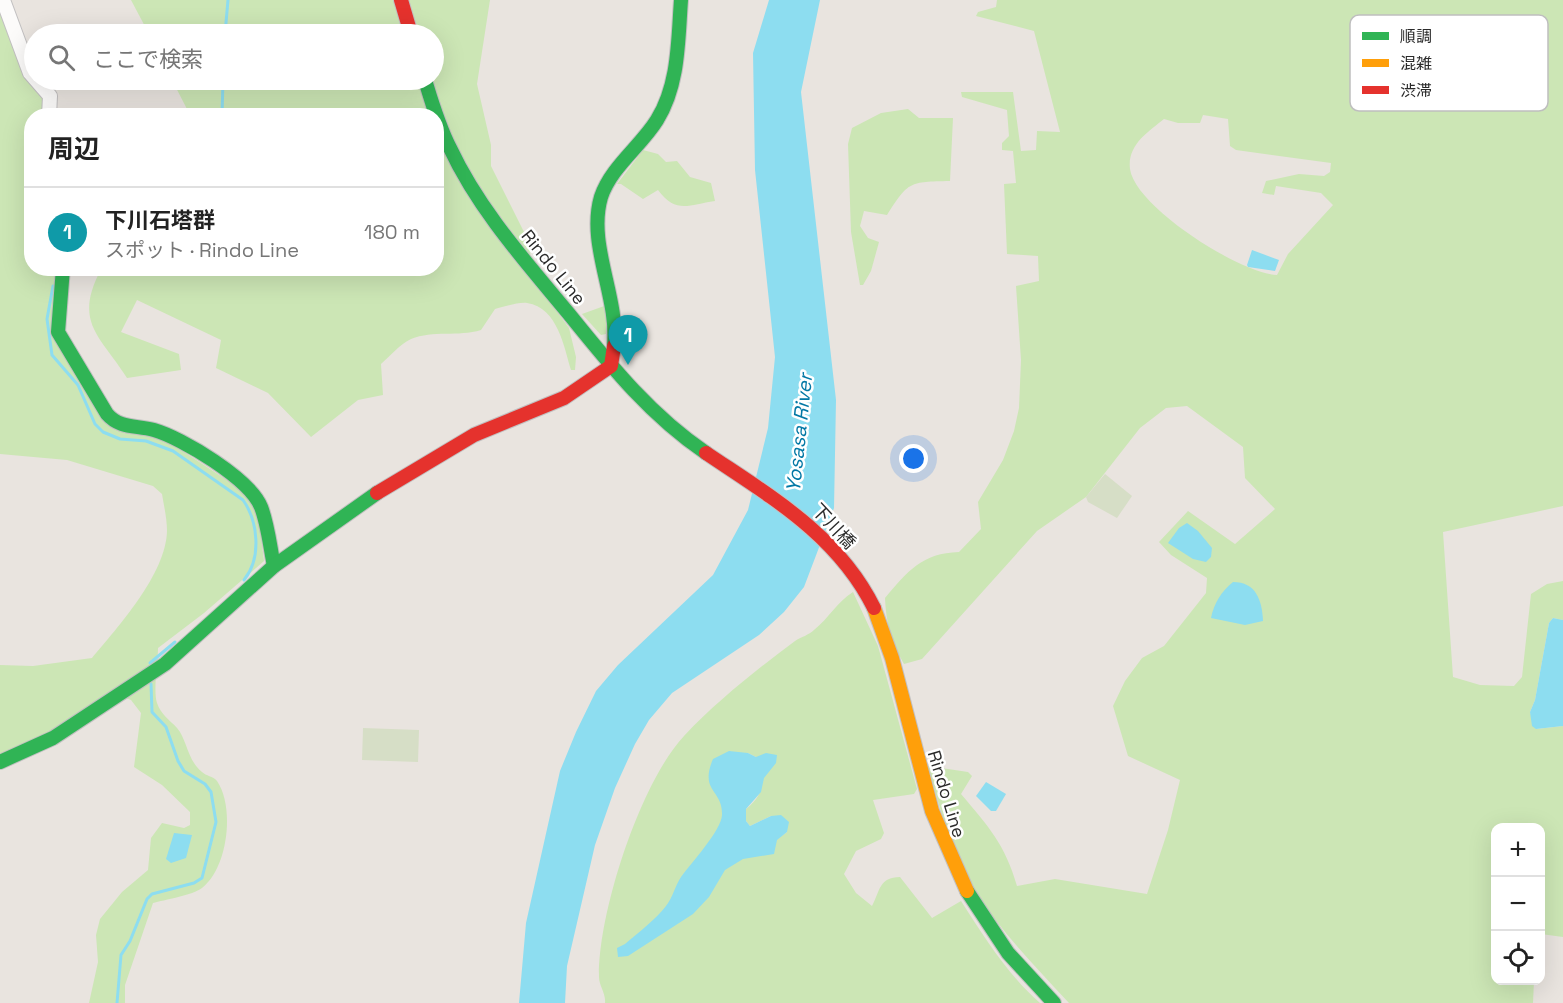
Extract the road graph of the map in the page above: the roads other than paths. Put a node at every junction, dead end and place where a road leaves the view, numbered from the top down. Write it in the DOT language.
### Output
graph roads {
  1 [pos="3,0"];
  2 [pos="401,0"];
  3 [pos="681,0"];
  4 [pos="408,24"];
  5 [pos="24,57"];
  6 [pos="45,90"];
  7 [pos="429,90"];
  8 [pos="49,108"];
  9 [pos="435,108"];
  10 [pos="444,131"];
  11 [pos="62,276"];
  12 [pos="611,366"];
  13 [pos="729,466"];
  14 [pos="274,566"];
  15 [pos="852,572"];
  16 [pos="0,762"];
  17 [pos="1054,1003"];
  1 -- 5 [label="street"];
  2 -- 4 [label="street"];
  3 -- 12 [label="street"];
  6 -- 8 [label="street"];
  7 -- 9 [label="street, Rindo Line"];
  10 -- 12 [label="street, Rindo Line"];
  11 -- 14 [label="street"];
  12 -- 13 [label="street, Rindo Line"];
  12 -- 14 [label="street"];
  13 -- 15 [label="street, 下川橋"];
  14 -- 16 [label="street"];
  15 -- 17 [label="street, Rindo Line"];
}
